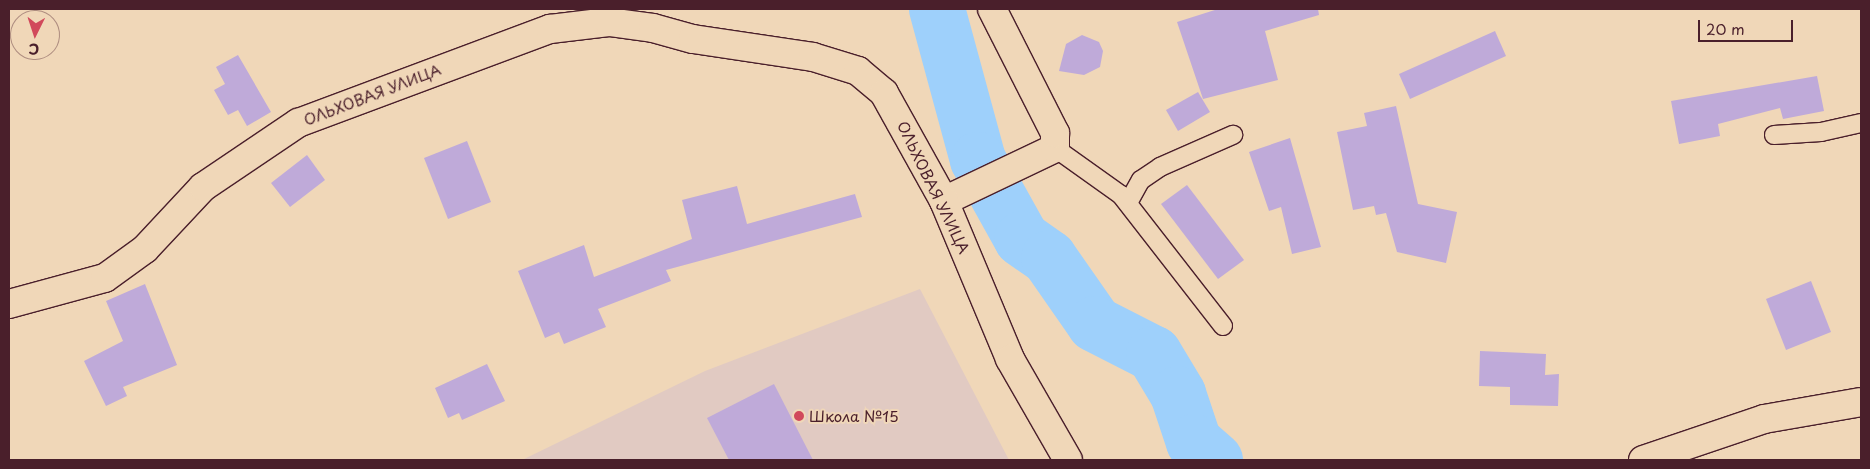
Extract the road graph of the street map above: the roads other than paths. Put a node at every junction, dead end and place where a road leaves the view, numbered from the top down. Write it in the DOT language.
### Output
graph roads {
  1 [pos="992,9"];
  2 [pos="548,19"];
  3 [pos="1861,123"];
  4 [pos="1774,134"];
  5 [pos="1233,135"];
  6 [pos="1045,152"];
  7 [pos="955,197"];
  8 [pos="1128,203"];
  9 [pos="9,304"];
  10 [pos="1223,326"];
  11 [pos="1861,402"];
  12 [pos="1068,460"];
  13 [pos="1643,460"];
  1 -- 6 [label="street"];
  2 -- 7 [label="street, ОЛЬХОВАЯ УЛИЦА"];
  2 -- 9 [label="street, ОЛЬХОВАЯ УЛИЦА"];
  3 -- 4 [label="lane"];
  5 -- 8 [label="lane"];
  6 -- 7 [label="street"];
  6 -- 8 [label="lane"];
  7 -- 12 [label="street, ОЛЬХОВАЯ УЛИЦА"];
  8 -- 10 [label="lane"];
  11 -- 13 [label="street"];
}
